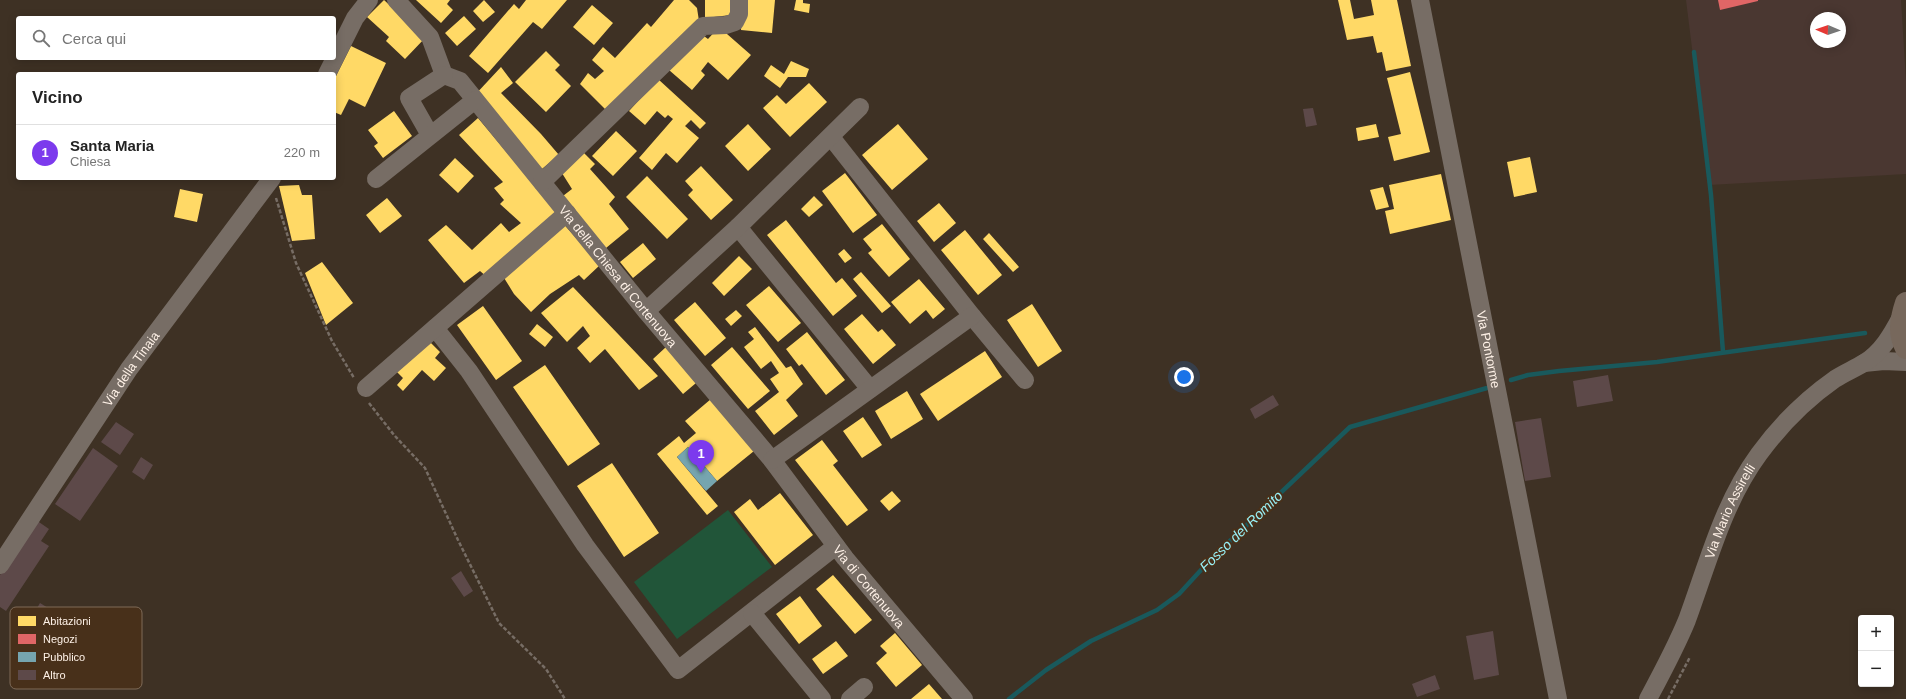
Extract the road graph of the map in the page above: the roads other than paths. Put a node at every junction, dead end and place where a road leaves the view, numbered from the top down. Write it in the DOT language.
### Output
graph roads {
  1 [pos="369,0"];
  2 [pos="396,0"];
  3 [pos="739,0"];
  4 [pos="1420,0"];
  5 [pos="336,56"];
  6 [pos="334,60"];
  7 [pos="328,72"];
  8 [pos="452,78"];
  9 [pos="475,100"];
  10 [pos="860,107"];
  11 [pos="430,135"];
  12 [pos="831,137"];
  13 [pos="376,179"];
  14 [pos="270,180"];
  15 [pos="542,182"];
  16 [pos="567,213"];
  17 [pos="738,226"];
  18 [pos="1904,310"];
  19 [pos="646,311"];
  20 [pos="972,316"];
  21 [pos="435,328"];
  22 [pos="1906,348"];
  23 [pos="1906,362"];
  24 [pos="1864,363"];
  25 [pos="1025,380"];
  26 [pos="870,388"];
  27 [pos="363,390"];
  28 [pos="776,464"];
  29 [pos="836,546"];
  30 [pos="0,565"];
  31 [pos="752,613"];
  32 [pos="864,687"];
  33 [pos="822,699"];
  34 [pos="850,699"];
  35 [pos="964,699"];
  36 [pos="1558,699"];
  37 [pos="1648,699"];
  1 -- 5 [label="street"];
  2 -- 8 [label="street, Via della Chiesa di Cortenuova"];
  3 -- 15 [label="street"];
  4 -- 36 [label="street, Via Pontorme"];
  6 -- 7 [label="street"];
  8 -- 9 [label="street, Via della Chiesa di Cortenuova"];
  8 -- 11 [label="street"];
  9 -- 11 [label="street"];
  9 -- 15 [label="street, Via della Chiesa di Cortenuova"];
  10 -- 12 [label="street"];
  11 -- 13 [label="street"];
  12 -- 17 [label="street"];
  12 -- 20 [label="street"];
  14 -- 30 [label="street, Via della Tinaia"];
  15 -- 16 [label="street, Via della Chiesa di Cortenuova"];
  16 -- 19 [label="street, Via della Chiesa di Cortenuova"];
  16 -- 21 [label="street"];
  17 -- 19 [label="street"];
  17 -- 26 [label="street"];
  18 -- 22 [label="main road"];
  18 -- 24 [label="street"];
  19 -- 28 [label="street, Via della Chiesa di Cortenuova"];
  20 -- 25 [label="street"];
  20 -- 26 [label="street"];
  21 -- 27 [label="street"];
  21 -- 31 [label="street"];
  23 -- 24 [label="street"];
  24 -- 37 [label="street, Via Mario Assirelli"];
  26 -- 28 [label="street"];
  28 -- 29 [label="street, Via di Cortenuova"];
  29 -- 31 [label="street"];
  29 -- 35 [label="street, Via di Cortenuova"];
  31 -- 33 [label="street"];
  32 -- 34 [label="street"];
}
